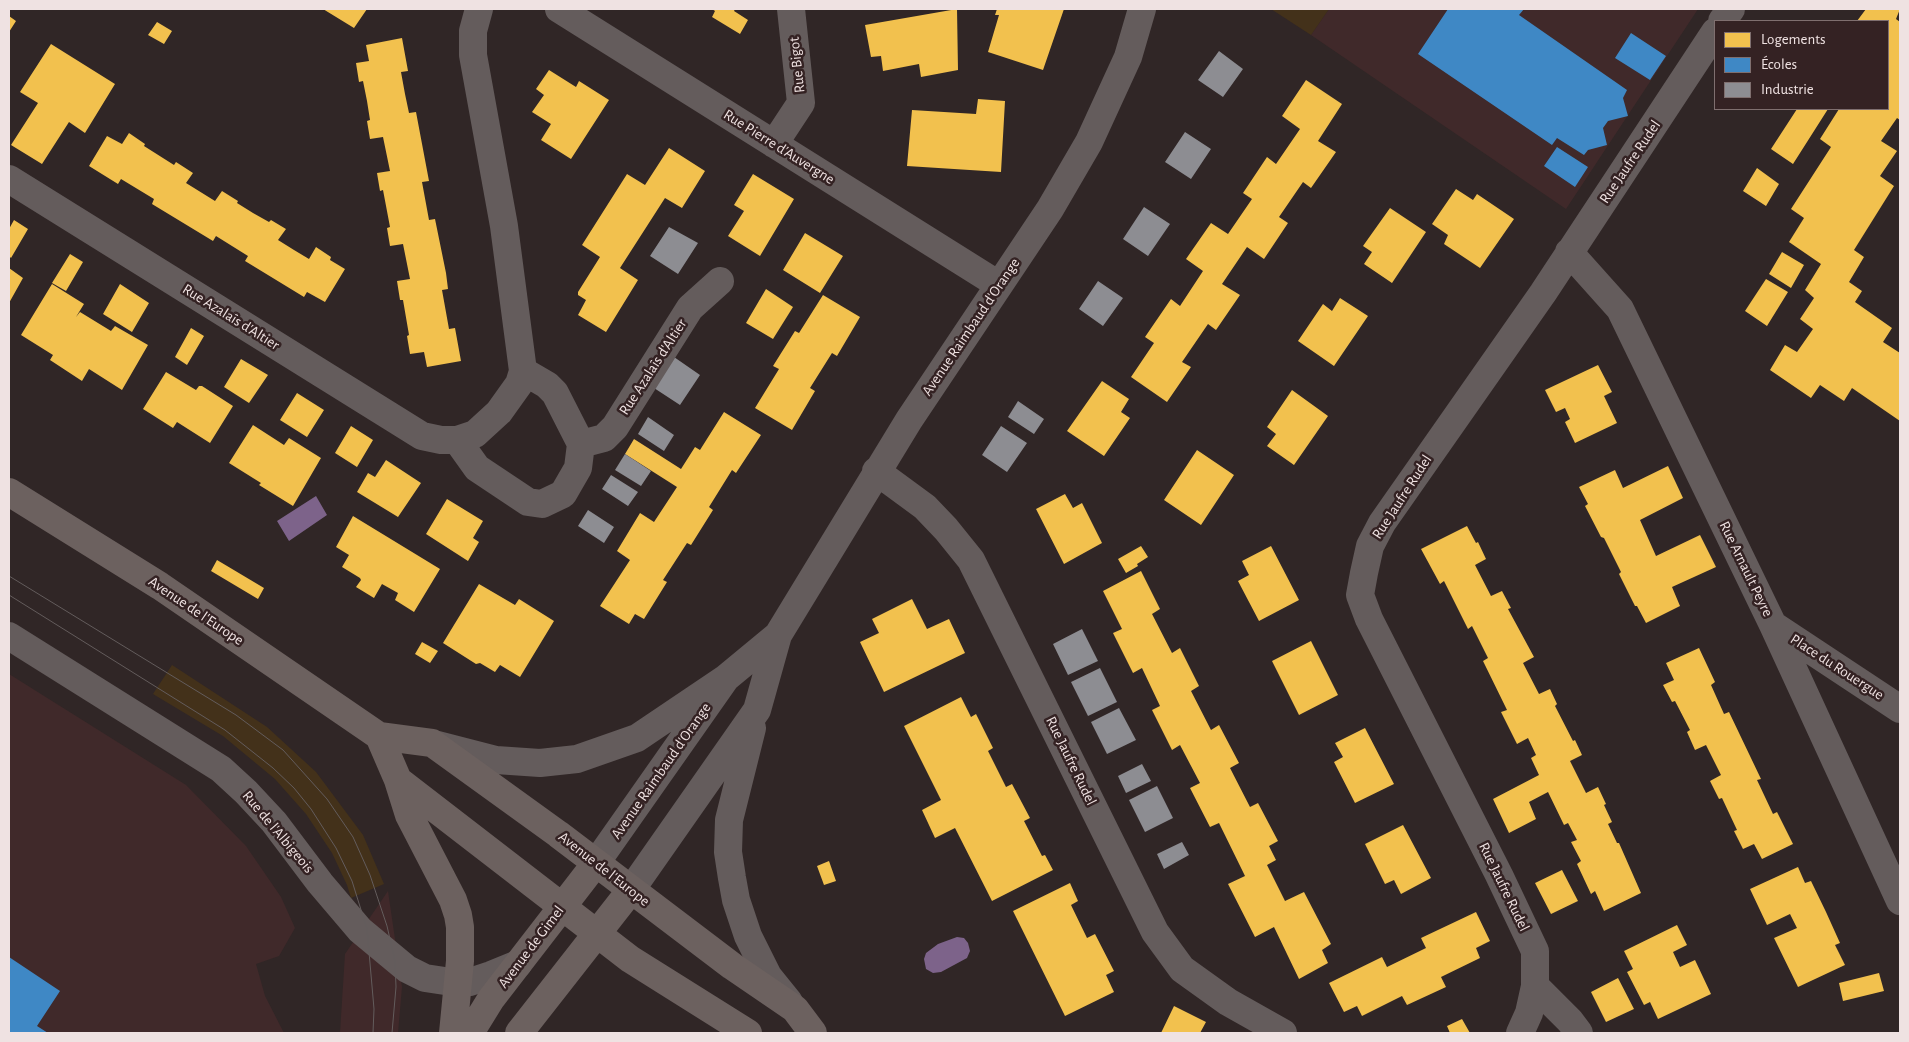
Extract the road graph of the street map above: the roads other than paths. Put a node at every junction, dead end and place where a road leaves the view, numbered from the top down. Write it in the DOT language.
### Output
graph roads {
  1 [pos="479,9"];
  2 [pos="560,9"];
  3 [pos="791,9"];
  4 [pos="1142,9"];
  5 [pos="1730,9"];
  6 [pos="1723,20"];
  7 [pos="1714,34"];
  8 [pos="774,144"];
  9 [pos="9,179"];
  10 [pos="1569,252"];
  11 [pos="720,281"];
  12 [pos="999,285"];
  13 [pos="523,371"];
  14 [pos="457,440"];
  15 [pos="581,444"];
  16 [pos="876,472"];
  17 [pos="9,492"];
  18 [pos="1773,625"];
  19 [pos="778,635"];
  20 [pos="9,636"];
  21 [pos="726,678"];
  22 [pos="1900,709"];
  23 [pos="757,710"];
  24 [pos="379,736"];
  25 [pos="432,743"];
  26 [pos="398,780"];
  27 [pos="596,863"];
  28 [pos="631,890"];
  29 [pos="1900,901"];
  30 [pos="561,907"];
  31 [pos="596,934"];
  32 [pos="518,964"];
  33 [pos="458,983"];
  34 [pos="1535,986"];
  35 [pos="795,1009"];
  36 [pos="453,1033"];
  37 [pos="470,1033"];
  38 [pos="519,1033"];
  39 [pos="748,1033"];
  40 [pos="813,1033"];
  41 [pos="1283,1033"];
  42 [pos="1520,1033"];
  43 [pos="1579,1033"];
  1 -- 13 [label="street"];
  2 -- 8 [label="street, Rue Pierre d'Auvergne"];
  3 -- 8 [label="street, Rue Bigot"];
  4 -- 12 [label="street, Avenue Raimbaud d'Orange"];
  5 -- 6 [label="street"];
  7 -- 10 [label="street, Rue Jaufre Rudel"];
  8 -- 12 [label="street, Rue Pierre d'Auvergne"];
  9 -- 14 [label="street, Rue Azalaïs d'Altier"];
  10 -- 18 [label="street, Rue Arnault Peyre"];
  10 -- 34 [label="street, Rue Jaufre Rudel"];
  11 -- 15 [label="street, Rue Azalaïs d'Altier"];
  12 -- 16 [label="street, Avenue Raimbaud d'Orange"];
  13 -- 14 [label="street, Rue Azalaïs d'Altier"];
  13 -- 15 [label="street"];
  14 -- 15 [label="street"];
  16 -- 19 [label="street, Avenue Raimbaud d'Orange"];
  16 -- 41 [label="street, Rue Jaufre Rudel"];
  17 -- 24 [label="main road, Avenue de l'Europe"];
  18 -- 22 [label="street, Place du Rouergue"];
  18 -- 29 [label="street, Rue Arnault Peyre"];
  19 -- 21 [label="street, Avenue Raimbaud d'Orange"];
  19 -- 23 [label="street, Avenue Raimbaud d'Orange"];
  20 -- 33 [label="street, Rue de l'Albigeois"];
  21 -- 25 [label="street, Avenue Raimbaud d'Orange"];
  21 -- 27 [label="street, Avenue Raimbaud d'Orange"];
  23 -- 28 [label="street, Avenue Raimbaud d'Orange"];
  23 -- 35 [label="street, Avenue Raimbaud d'Orange"];
  24 -- 25 [label="main road, Avenue de l'Europe"];
  24 -- 26 [label="main road"];
  25 -- 27 [label="main road, Avenue de l'Europe"];
  26 -- 30 [label="main road"];
  26 -- 33 [label="main road"];
  27 -- 28 [label="main road, Avenue de l'Europe"];
  27 -- 30 [label="main road, Avenue de Gimel"];
  28 -- 31 [label="main road"];
  28 -- 35 [label="main road, Avenue de l'Europe"];
  30 -- 31 [label="main road"];
  30 -- 32 [label="main road, Avenue de Gimel"];
  31 -- 38 [label="main road"];
  31 -- 39 [label="main road"];
  32 -- 33 [label="street, Rue de l'Albigeois"];
  32 -- 37 [label="main road, Avenue de Gimel"];
  33 -- 36 [label="main road"];
  34 -- 42 [label="street, Rue Jaufre Rudel"];
  34 -- 43 [label="street"];
  35 -- 40 [label="main road, Avenue de l'Europe"];
}
